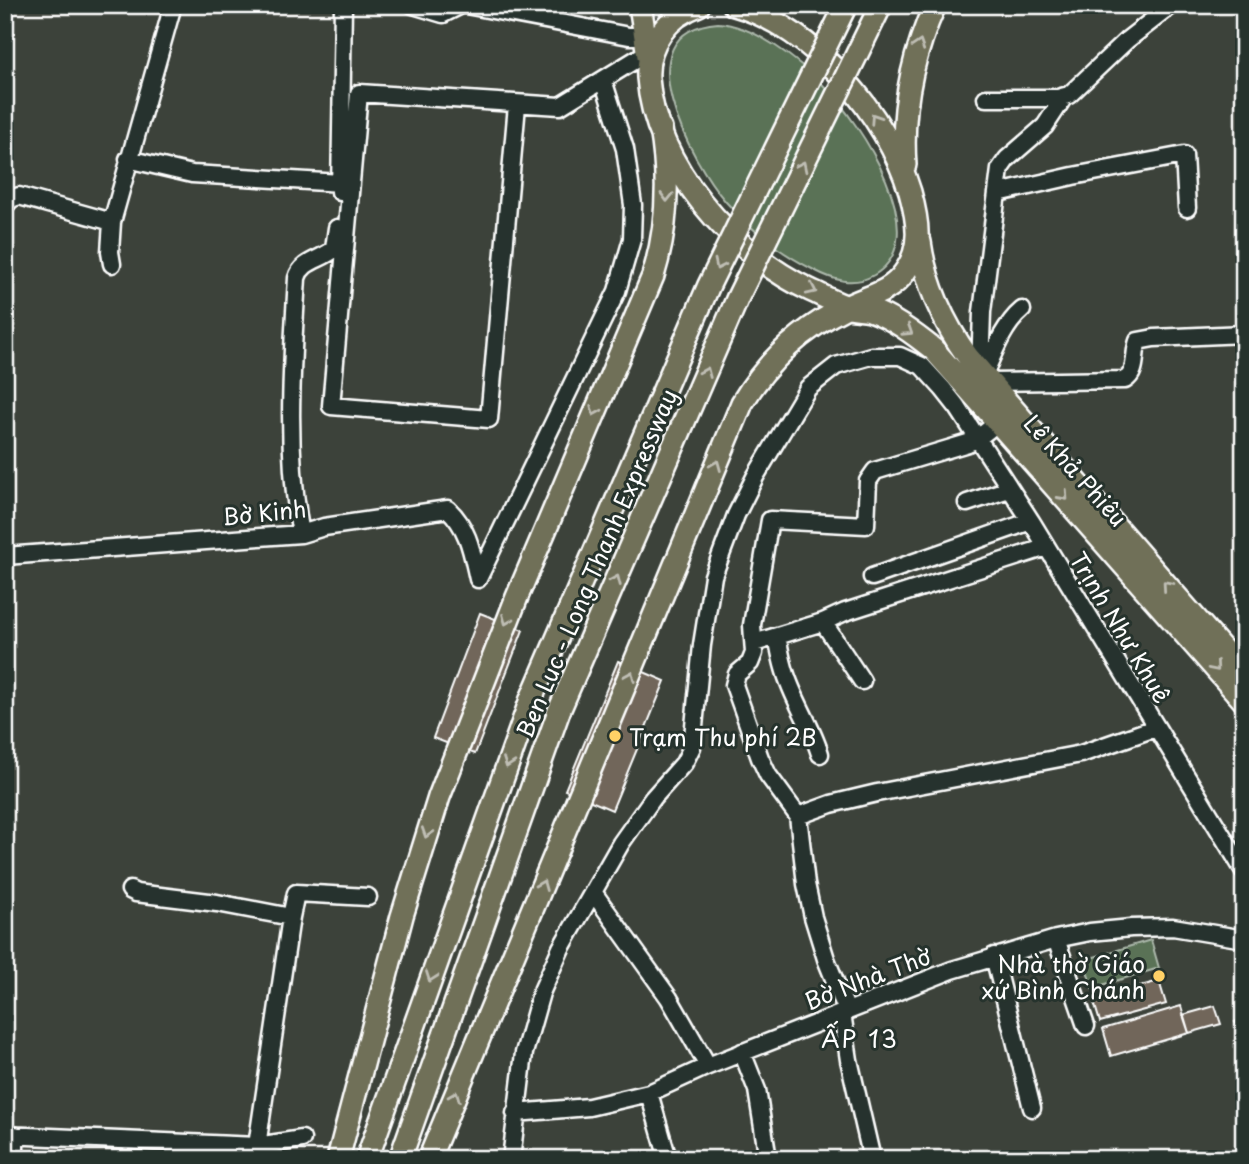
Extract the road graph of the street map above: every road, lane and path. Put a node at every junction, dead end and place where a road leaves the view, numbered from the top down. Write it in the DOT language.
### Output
graph roads {
  1 [pos="173,5"];
  2 [pos="342,5"];
  3 [pos="412,5"];
  4 [pos="463,5"];
  5 [pos="640,5"];
  6 [pos="699,5"];
  7 [pos="734,5"];
  8 [pos="846,5"];
  9 [pos="881,5"];
  10 [pos="935,5"];
  11 [pos="1172,5"];
  12 [pos="648,52"];
  13 [pos="603,80"];
  14 [pos="1064,97"];
  15 [pos="986,98"];
  16 [pos="517,105"];
  17 [pos="661,129"];
  18 [pos="128,159"];
  19 [pos="341,183"];
  20 [pos="907,185"];
  21 [pos="998,193"];
  22 [pos="5,206"];
  23 [pos="1187,208"];
  24 [pos="111,222"];
  25 [pos="918,226"];
  26 [pos="112,264"];
  27 [pos="846,307"];
  28 [pos="1022,310"];
  29 [pos="1244,334"];
  30 [pos="977,386"];
  31 [pos="998,422"];
  32 [pos="977,439"];
  33 [pos="1009,489"];
  34 [pos="967,503"];
  35 [pos="1031,521"];
  36 [pos="301,534"];
  37 [pos="1046,547"];
  38 [pos="5,556"];
  39 [pos="872,577"];
  40 [pos="823,622"];
  41 [pos="777,636"];
  42 [pos="754,643"];
  43 [pos="1244,674"];
  44 [pos="862,681"];
  45 [pos="1244,701"];
  46 [pos="1155,728"];
  47 [pos="820,754"];
  48 [pos="798,816"];
  49 [pos="1244,871"];
  50 [pos="130,890"];
  51 [pos="593,892"];
  52 [pos="368,897"];
  53 [pos="291,917"];
  54 [pos="1056,939"];
  55 [pos="1244,939"];
  56 [pos="994,956"];
  57 [pos="844,1012"];
  58 [pos="1086,1026"];
  59 [pos="742,1052"];
  60 [pos="708,1066"];
  61 [pos="649,1093"];
  62 [pos="1032,1108"];
  63 [pos="515,1113"];
  64 [pos="10,1135"];
  65 [pos="302,1139"];
  66 [pos="257,1146"];
  67 [pos="15,1159"];
  68 [pos="338,1159"];
  69 [pos="366,1159"];
  70 [pos="400,1159"];
  71 [pos="429,1159"];
  72 [pos="511,1159"];
  73 [pos="668,1159"];
  74 [pos="768,1159"];
  75 [pos="872,1159"];
  1 -- 18 [label="street"];
  2 -- 19 [label="street"];
  3 -- 4 [label="street"];
  4 -- 12 [label="street"];
  5 -- 12 [label="highway"];
  6 -- 12 [label="highway"];
  20 -- 7 [label="highway, one-way"];
  8 -- 69 [label="highway, Ben Luc - Long Thanh Expressway, one-way, bridge"];
  70 -- 9 [label="highway, Ben Luc - Long Thanh Expressway, one-way, bridge"];
  20 -- 10 [label="highway, one-way"];
  11 -- 14 [label="street"];
  12 -- 13 [label="street"];
  12 -- 17 [label="highway"];
  13 -- 16 [label="street"];
  13 -- 36 [label="street, Bờ Kinh"];
  14 -- 15 [label="street"];
  14 -- 21 [label="street"];
  16 -- 16 [label="street"];
  17 -- 27 [label="highway, Lê Khả Phiêu, one-way"];
  17 -- 68 [label="highway, one-way"];
  18 -- 19 [label="street"];
  18 -- 24 [label="street"];
  19 -- 36 [label="street"];
  20 -- 25 [label="highway, Lê Khả Phiêu"];
  21 -- 23 [label="street"];
  21 -- 30 [label="street"];
  22 -- 24 [label="street"];
  24 -- 26 [label="street"];
  25 -- 27 [label="highway"];
  25 -- 30 [label="highway, Lê Khả Phiêu"];
  27 -- 30 [label="highway, Lê Khả Phiêu, one-way"];
  71 -- 27 [label="highway, one-way"];
  28 -- 30 [label="street"];
  29 -- 30 [label="street"];
  30 -- 31 [label="highway, Lê Khả Phiêu"];
  30 -- 32 [label="street, Trịnh Như Khuê"];
  43 -- 30 [label="highway, Lê Khả Phiêu, one-way"];
  30 -- 51 [label="street, Trịnh Như Khuê"];
  31 -- 32 [label="street"];
  31 -- 45 [label="highway, Lê Khả Phiêu, one-way"];
  32 -- 33 [label="street, Trịnh Như Khuê"];
  32 -- 42 [label="street"];
  33 -- 34 [label="street"];
  33 -- 35 [label="street, Trịnh Như Khuê"];
  35 -- 37 [label="street, Trịnh Như Khuê"];
  35 -- 39 [label="street"];
  36 -- 38 [label="street, Bờ Kinh"];
  37 -- 40 [label="street"];
  37 -- 46 [label="street, Trịnh Như Khuê"];
  40 -- 41 [label="street"];
  40 -- 44 [label="street"];
  41 -- 42 [label="street"];
  41 -- 47 [label="street"];
  42 -- 48 [label="street"];
  46 -- 48 [label="street"];
  46 -- 49 [label="street, Trịnh Như Khuê"];
  48 -- 57 [label="street"];
  50 -- 53 [label="street"];
  51 -- 60 [label="street"];
  51 -- 63 [label="street, Trịnh Như Khuê"];
  52 -- 53 [label="street"];
  53 -- 66 [label="street"];
  54 -- 55 [label="street, Bờ Nhà Thờ"];
  54 -- 56 [label="street, Bờ Nhà Thờ"];
  54 -- 58 [label="street"];
  56 -- 57 [label="street, Bờ Nhà Thờ"];
  56 -- 62 [label="street"];
  57 -- 59 [label="street, Bờ Nhà Thờ"];
  57 -- 75 [label="street"];
  59 -- 60 [label="street, Bờ Nhà Thờ"];
  59 -- 74 [label="street"];
  60 -- 61 [label="street, Bờ Nhà Thờ"];
  61 -- 63 [label="street, Bờ Nhà Thờ"];
  61 -- 73 [label="street"];
  63 -- 72 [label="street, Trịnh Như Khuê"];
  64 -- 66 [label="street"];
  64 -- 67 [label="street"];
  65 -- 66 [label="street"];
}
